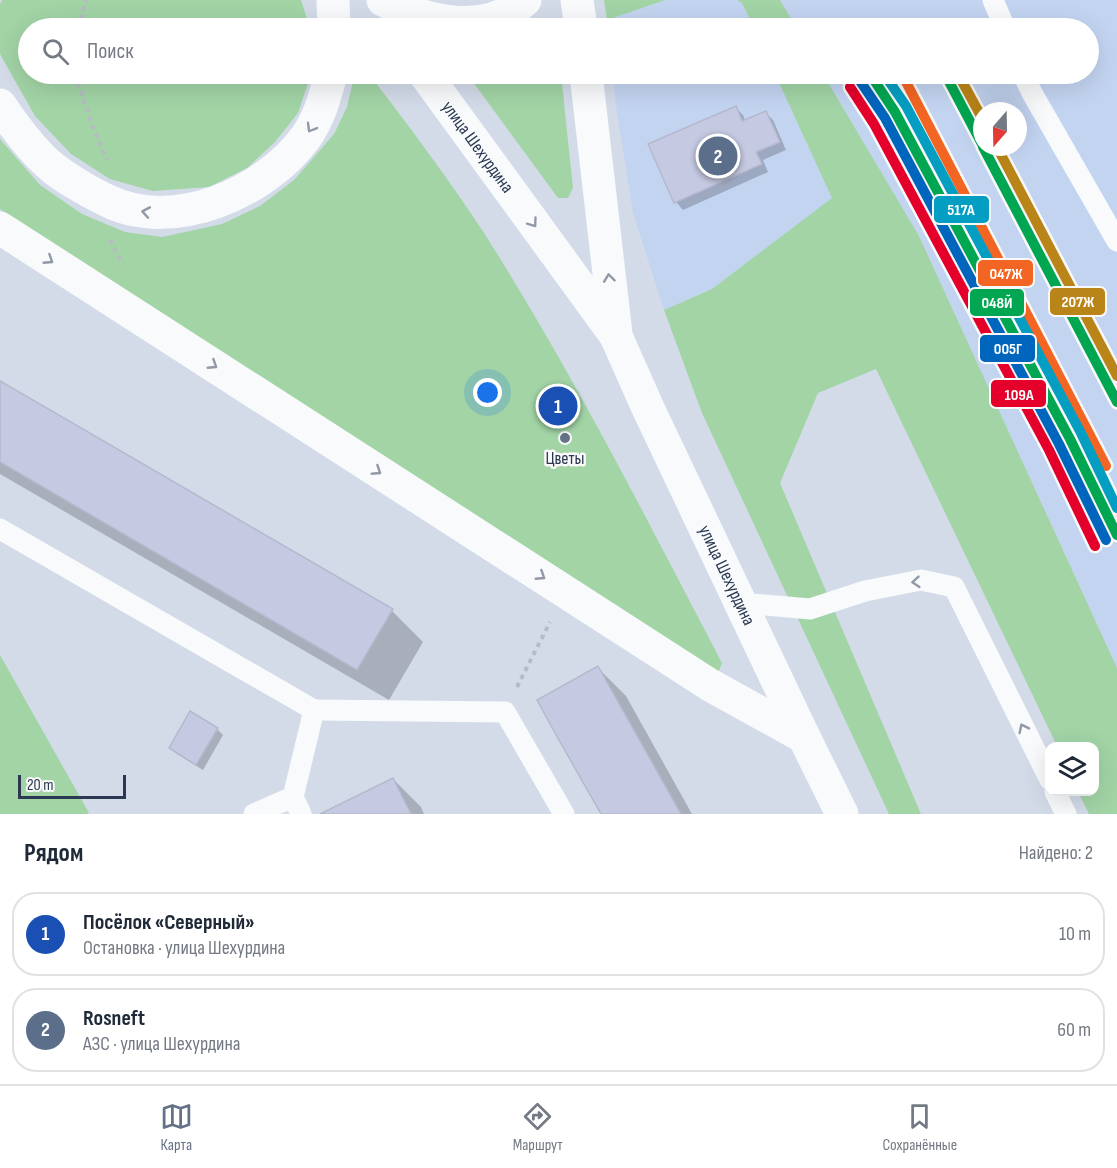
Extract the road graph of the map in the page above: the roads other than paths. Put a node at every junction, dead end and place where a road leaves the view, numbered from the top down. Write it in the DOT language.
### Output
graph roads {
  1 [pos="333,0"];
  2 [pos="371,0"];
  3 [pos="383,0"];
  4 [pos="525,0"];
  5 [pos="578,0"];
  6 [pos="993,0"];
  7 [pos="334,18"];
  8 [pos="384,18"];
  9 [pos="430,18"];
  10 [pos="500,18"];
  11 [pos="580,18"];
  12 [pos="1001,18"];
  13 [pos="329,84"];
  14 [pos="431,84"];
  15 [pos="587,84"];
  16 [pos="1028,84"];
  17 [pos="0,105"];
  18 [pos="0,228"];
  19 [pos="1117,242"];
  20 [pos="616,336"];
  21 [pos="0,529"];
  22 [pos="741,603"];
  23 [pos="314,710"];
  24 [pos="804,737"];
  25 [pos="1045,770"];
  26 [pos="1057,796"];
  27 [pos="297,805"];
  28 [pos="254,814"];
  29 [pos="564,814"];
  30 [pos="842,814"];
  31 [pos="1066,814"];
  1 -- 7 [label="main road"];
  2 -- 8 [label="main road"];
  3 -- 9 [label="main road"];
  4 -- 10 [label="main road"];
  5 -- 11 [label="main road"];
  6 -- 12 [label="lane"];
  13 -- 17 [label="main road, one-way"];
  14 -- 20 [label="main road, улица Шехурдина, one-way"];
  20 -- 15 [label="main road, улица Шехурдина, one-way"];
  16 -- 19 [label="lane"];
  18 -- 24 [label="main road, one-way"];
  20 -- 22 [label="main road, улица Шехурдина"];
  21 -- 23 [label="lane"];
  22 -- 24 [label="main road, улица Шехурдина"];
  25 -- 22 [label="lane, one-way"];
  23 -- 27 [label="lane"];
  23 -- 29 [label="lane"];
  24 -- 30 [label="main road, улица Шехурдина"];
  26 -- 31 [label="lane"];
  27 -- 28 [label="lane"];
}
